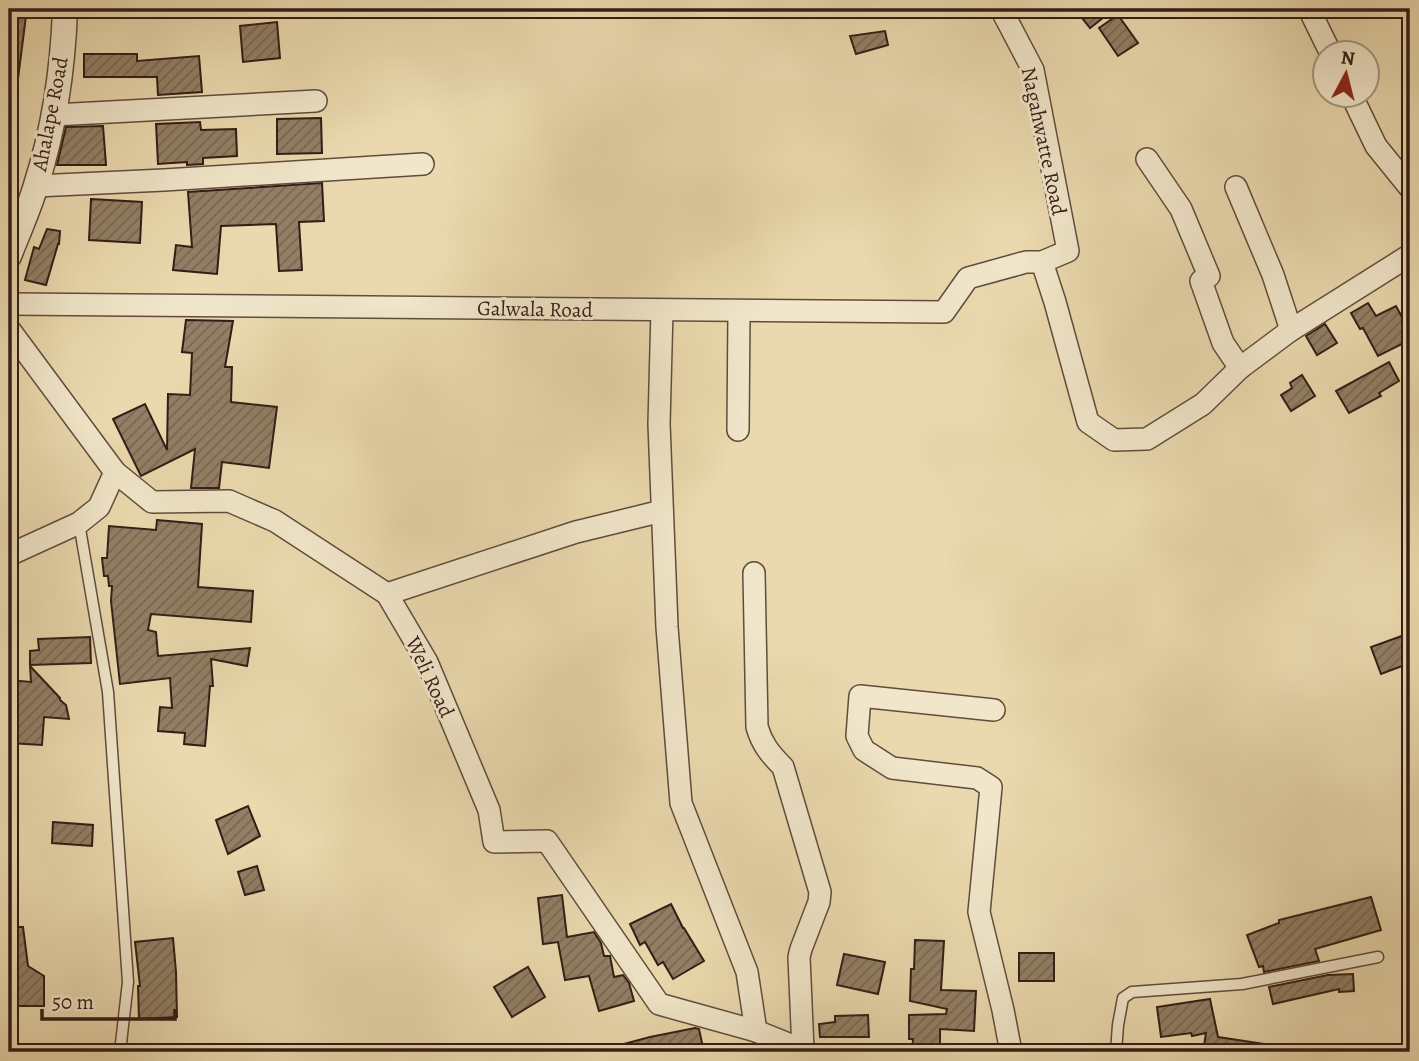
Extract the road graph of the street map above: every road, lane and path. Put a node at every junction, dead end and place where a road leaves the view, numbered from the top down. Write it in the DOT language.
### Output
graph roads {
  1 [pos="65,9"];
  2 [pos="1001,9"];
  3 [pos="1309,9"];
  4 [pos="1324,38"];
  5 [pos="316,101"];
  6 [pos="1358,108"];
  7 [pos="54,115"];
  8 [pos="1147,159"];
  9 [pos="423,164"];
  10 [pos="36,186"];
  11 [pos="1236,187"];
  12 [pos="1410,188"];
  13 [pos="1410,255"];
  14 [pos="9,256"];
  15 [pos="1042,262"];
  16 [pos="9,304"];
  17 [pos="662,310"];
  18 [pos="738,312"];
  19 [pos="9,329"];
  20 [pos="1291,330"];
  21 [pos="1240,368"];
  22 [pos="738,430"];
  23 [pos="115,472"];
  24 [pos="662,510"];
  25 [pos="79,523"];
  26 [pos="9,555"];
  27 [pos="754,573"];
  28 [pos="387,594"];
  29 [pos="994,710"];
  30 [pos="1378,957"];
  31 [pos="756,1031"];
  32 [pos="803,1051"];
  33 [pos="120,1052"];
  34 [pos="1011,1052"];
  35 [pos="1116,1052"];
  1 -- 7 [label="street, Ahalape Road"];
  2 -- 15 [label="street, Nagahwatte Road"];
  3 -- 4 [label="street"];
  5 -- 7 [label="street"];
  6 -- 12 [label="street"];
  7 -- 10 [label="street, Ahalape Road"];
  8 -- 21 [label="street"];
  9 -- 10 [label="street"];
  10 -- 14 [label="street, Ahalape Road"];
  11 -- 20 [label="street"];
  13 -- 20 [label="street"];
  15 -- 18 [label="street, Galwala Road"];
  15 -- 21 [label="street"];
  16 -- 17 [label="street, Galwala Road"];
  17 -- 18 [label="street, Galwala Road"];
  17 -- 24 [label="street"];
  18 -- 22 [label="street"];
  19 -- 23 [label="street, Weli Road"];
  20 -- 21 [label="street"];
  23 -- 25 [label="street"];
  23 -- 28 [label="street, Weli Road"];
  24 -- 28 [label="street"];
  24 -- 31 [label="street"];
  25 -- 26 [label="street"];
  25 -- 33 [label="lane"];
  27 -- 32 [label="street"];
  28 -- 31 [label="street, Weli Road"];
  29 -- 34 [label="street"];
  30 -- 35 [label="lane"];
  31 -- 32 [label="street, Weli Road"];
}
